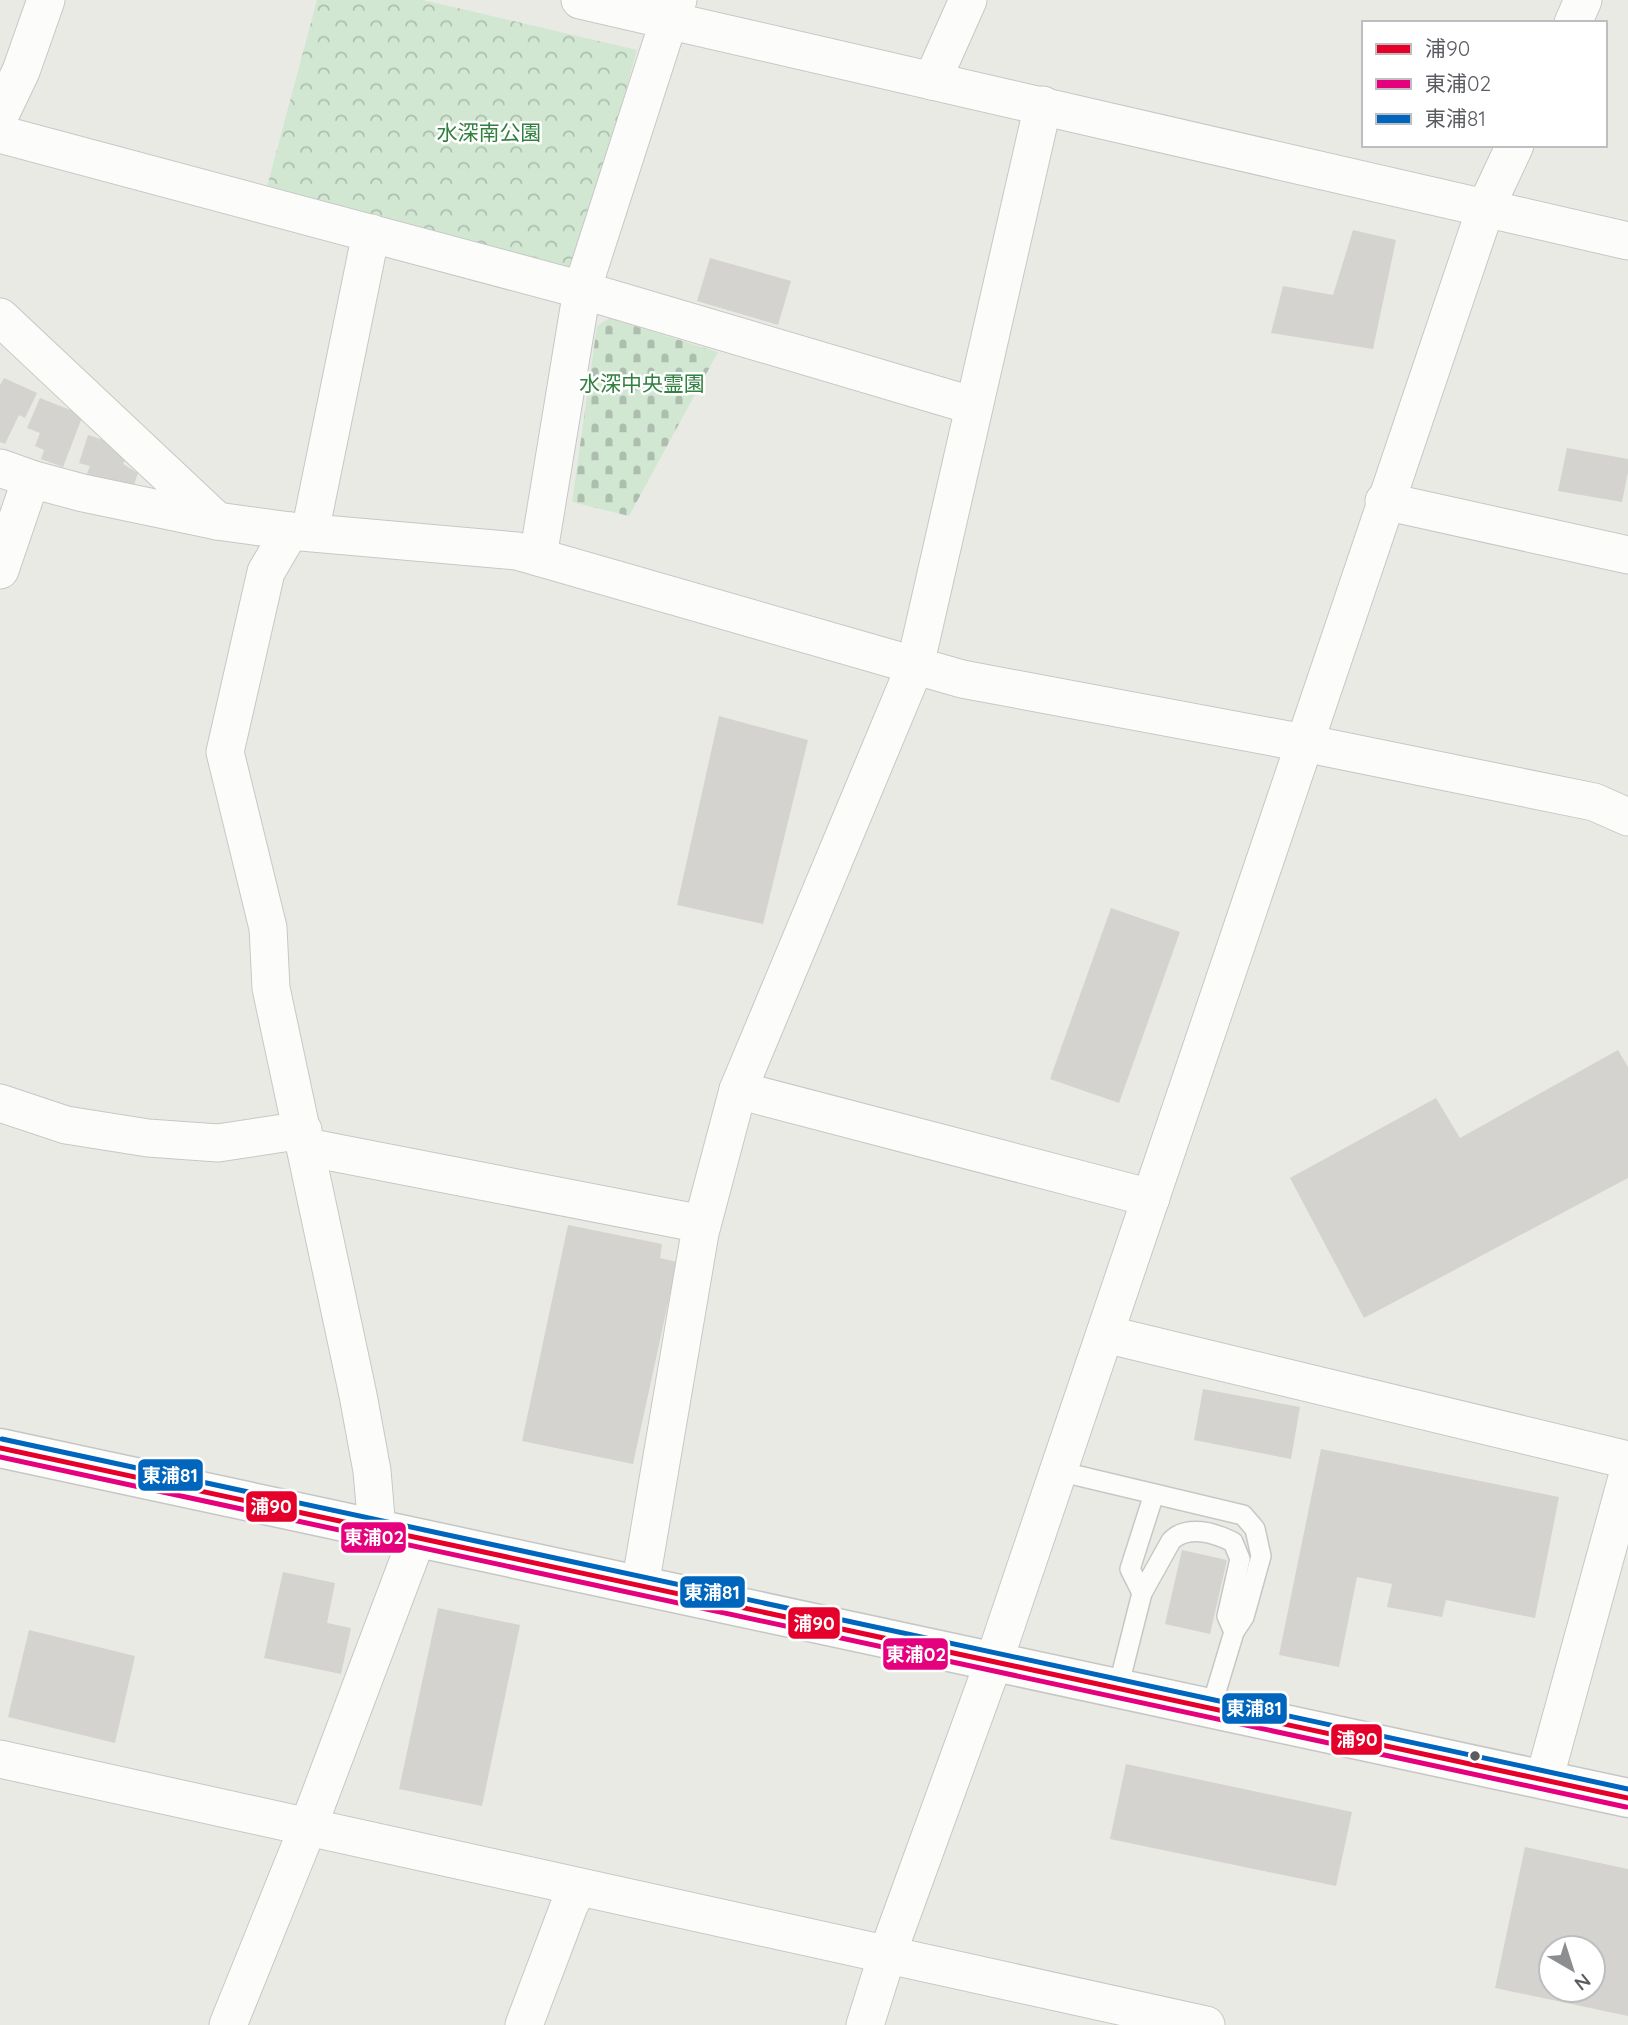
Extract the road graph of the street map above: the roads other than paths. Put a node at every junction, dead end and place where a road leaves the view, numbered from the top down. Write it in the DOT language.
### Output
graph roads {
  1 [pos="46,0"];
  2 [pos="580,0"];
  3 [pos="968,0"];
  4 [pos="1583,0"];
  5 [pos="674,10"];
  6 [pos="1574,21"];
  7 [pos="932,81"];
  8 [pos="1043,106"];
  9 [pos="0,116"];
  10 [pos="0,134"];
  11 [pos="1514,147"];
  12 [pos="1486,207"];
  13 [pos="371,233"];
  14 [pos="1628,241"];
  15 [pos="582,290"];
  16 [pos="0,317"];
  17 [pos="974,406"];
  18 [pos="15,473"];
  19 [pos="1384,501"];
  20 [pos="217,522"];
  21 [pos="300,531"];
  22 [pos="1628,555"];
  23 [pos="538,557"];
  24 [pos="0,570"];
  25 [pos="915,666"];
  26 [pos="1304,743"];
  27 [pos="1628,817"];
  28 [pos="738,1090"];
  29 [pos="0,1103"];
  30 [pos="304,1139"];
  31 [pos="1151,1198"];
  32 [pos="702,1224"];
  33 [pos="1105,1334"];
  34 [pos="0,1448"];
  35 [pos="1628,1460"];
  36 [pos="1058,1471"];
  37 [pos="1628,1474"];
  38 [pos="1154,1494"];
  39 [pos="377,1529"];
  40 [pos="417,1538"];
  41 [pos="640,1586"];
  42 [pos="1142,1593"];
  43 [pos="1234,1632"];
  44 [pos="994,1661"];
  45 [pos="1118,1688"];
  46 [pos="1212,1709"];
  47 [pos="0,1759"];
  48 [pos="1544,1780"];
  49 [pos="1628,1798"];
  50 [pos="308,1827"];
  51 [pos="579,1887"];
  52 [pos="887,1955"];
  53 [pos="228,2025"];
  54 [pos="524,2025"];
  55 [pos="865,2025"];
  56 [pos="1206,2025"];
  1 -- 9 [label="street"];
  2 -- 5 [label="street"];
  3 -- 7 [label="street"];
  4 -- 6 [label="street"];
  5 -- 7 [label="street"];
  5 -- 15 [label="street"];
  7 -- 8 [label="street"];
  8 -- 12 [label="street"];
  8 -- 17 [label="street"];
  10 -- 13 [label="street"];
  11 -- 12 [label="street"];
  12 -- 14 [label="street"];
  12 -- 19 [label="street"];
  13 -- 15 [label="street"];
  13 -- 21 [label="street"];
  15 -- 17 [label="street"];
  15 -- 23 [label="street"];
  16 -- 20 [label="street"];
  17 -- 25 [label="street"];
  18 -- 20 [label="street"];
  18 -- 24 [label="street"];
  19 -- 22 [label="street"];
  19 -- 26 [label="street"];
  20 -- 21 [label="street"];
  21 -- 23 [label="street"];
  21 -- 30 [label="street"];
  23 -- 25 [label="street"];
  25 -- 26 [label="street"];
  25 -- 28 [label="street"];
  26 -- 27 [label="street"];
  26 -- 31 [label="street"];
  28 -- 31 [label="street"];
  28 -- 32 [label="street"];
  29 -- 30 [label="street"];
  30 -- 32 [label="street"];
  30 -- 39 [label="street"];
  31 -- 33 [label="street"];
  32 -- 41 [label="street"];
  33 -- 35 [label="street"];
  33 -- 36 [label="street"];
  34 -- 39 [label="street"];
  36 -- 38 [label="lane"];
  36 -- 44 [label="street"];
  37 -- 48 [label="street"];
  38 -- 42 [label="lane"];
  38 -- 43 [label="lane"];
  39 -- 40 [label="street"];
  40 -- 41 [label="street"];
  40 -- 50 [label="street"];
  41 -- 44 [label="street"];
  42 -- 43 [label="lane"];
  42 -- 45 [label="lane"];
  43 -- 46 [label="lane"];
  44 -- 45 [label="street"];
  44 -- 52 [label="street"];
  45 -- 46 [label="street"];
  46 -- 48 [label="street"];
  47 -- 50 [label="street"];
  48 -- 49 [label="street"];
  50 -- 51 [label="street"];
  50 -- 53 [label="street"];
  51 -- 52 [label="street"];
  51 -- 54 [label="street"];
  52 -- 55 [label="street"];
  52 -- 56 [label="street"];
}
